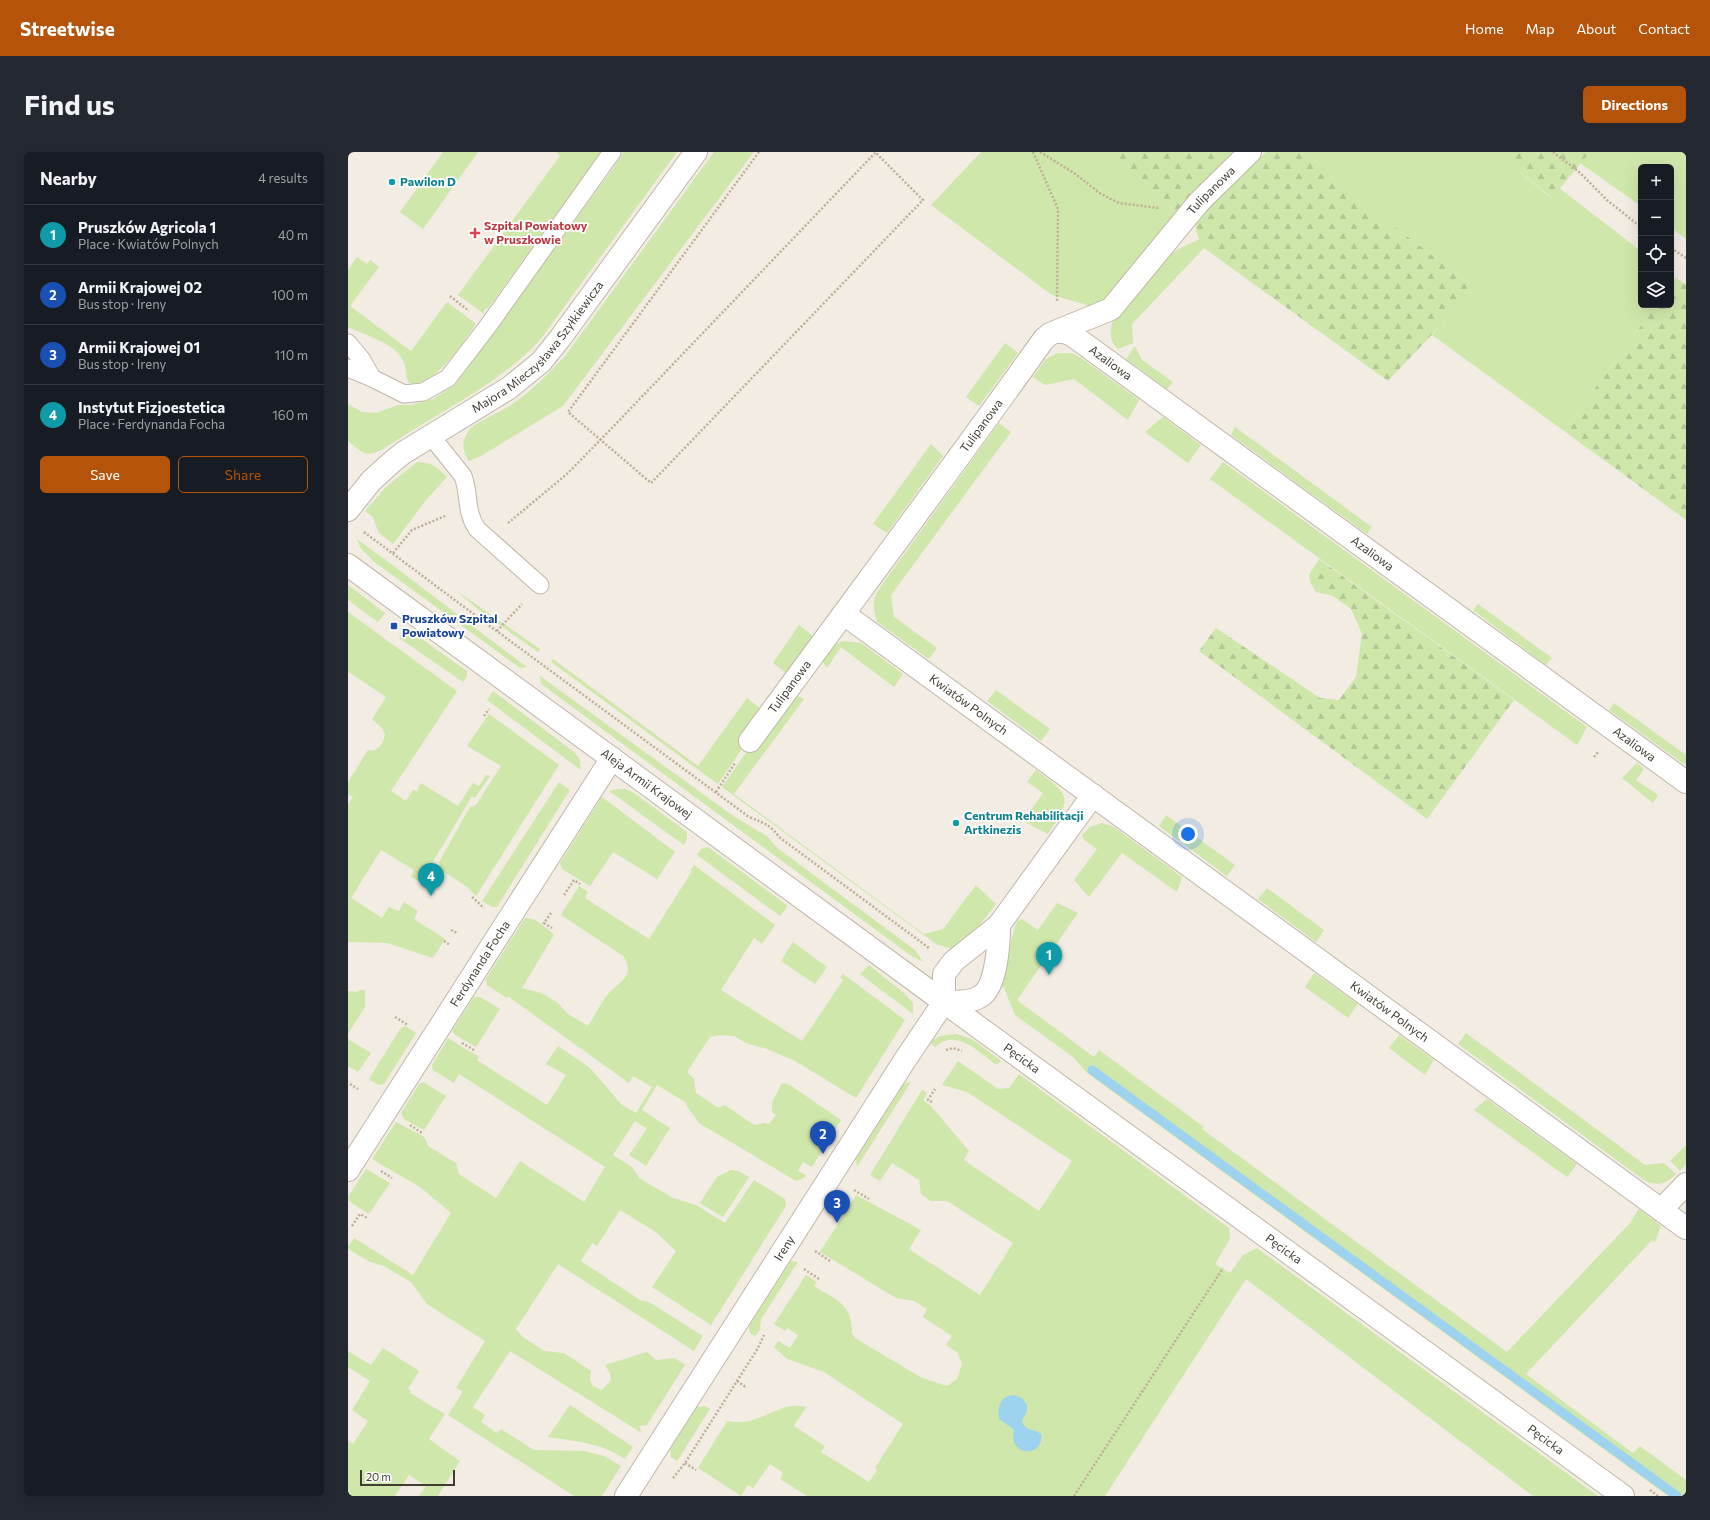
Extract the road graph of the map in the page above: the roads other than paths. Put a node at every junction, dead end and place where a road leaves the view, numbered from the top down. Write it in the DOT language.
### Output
graph roads {
  1 [pos="612,152"];
  2 [pos="696,152"];
  3 [pos="1250,152"];
  4 [pos="1056,332"];
  5 [pos="348,343"];
  6 [pos="348,368"];
  7 [pos="372,378"];
  8 [pos="431,436"];
  9 [pos="348,510"];
  10 [pos="348,565"];
  11 [pos="540,585"];
  12 [pos="844,614"];
  13 [pos="750,741"];
  14 [pos="612,758"];
  15 [pos="1686,782"];
  16 [pos="1094,795"];
  17 [pos="999,924"];
  18 [pos="944,1002"];
  19 [pos="348,1170"];
  20 [pos="1686,1184"];
  21 [pos="1661,1210"];
  22 [pos="1686,1228"];
  23 [pos="626,1496"];
  24 [pos="1623,1496"];
  1 -- 7 [label="lane"];
  2 -- 8 [label="street, Majora Mieczysława Szyłkiewicza"];
  3 -- 4 [label="street, Tulipanowa"];
  4 -- 12 [label="street, Tulipanowa"];
  4 -- 15 [label="street, Azaliowa"];
  5 -- 7 [label="lane"];
  6 -- 7 [label="lane"];
  8 -- 9 [label="street, Majora Mieczysława Szyłkiewicza"];
  8 -- 11 [label="lane"];
  10 -- 14 [label="street, Aleja Armii Krajowej"];
  12 -- 13 [label="street, Tulipanowa"];
  12 -- 16 [label="street, Kwiatów Polnych"];
  14 -- 18 [label="street, Aleja Armii Krajowej"];
  14 -- 19 [label="street, Ferdynanda Focha"];
  16 -- 17 [label="street"];
  16 -- 21 [label="street, Kwiatów Polnych"];
  17 -- 18 [label="street"];
  17 -- 18 [label="street"];
  18 -- 23 [label="street, Ireny"];
  18 -- 24 [label="street, Pęcicka"];
  20 -- 21 [label="street"];
  21 -- 22 [label="street, Kwiatów Polnych"];
}
